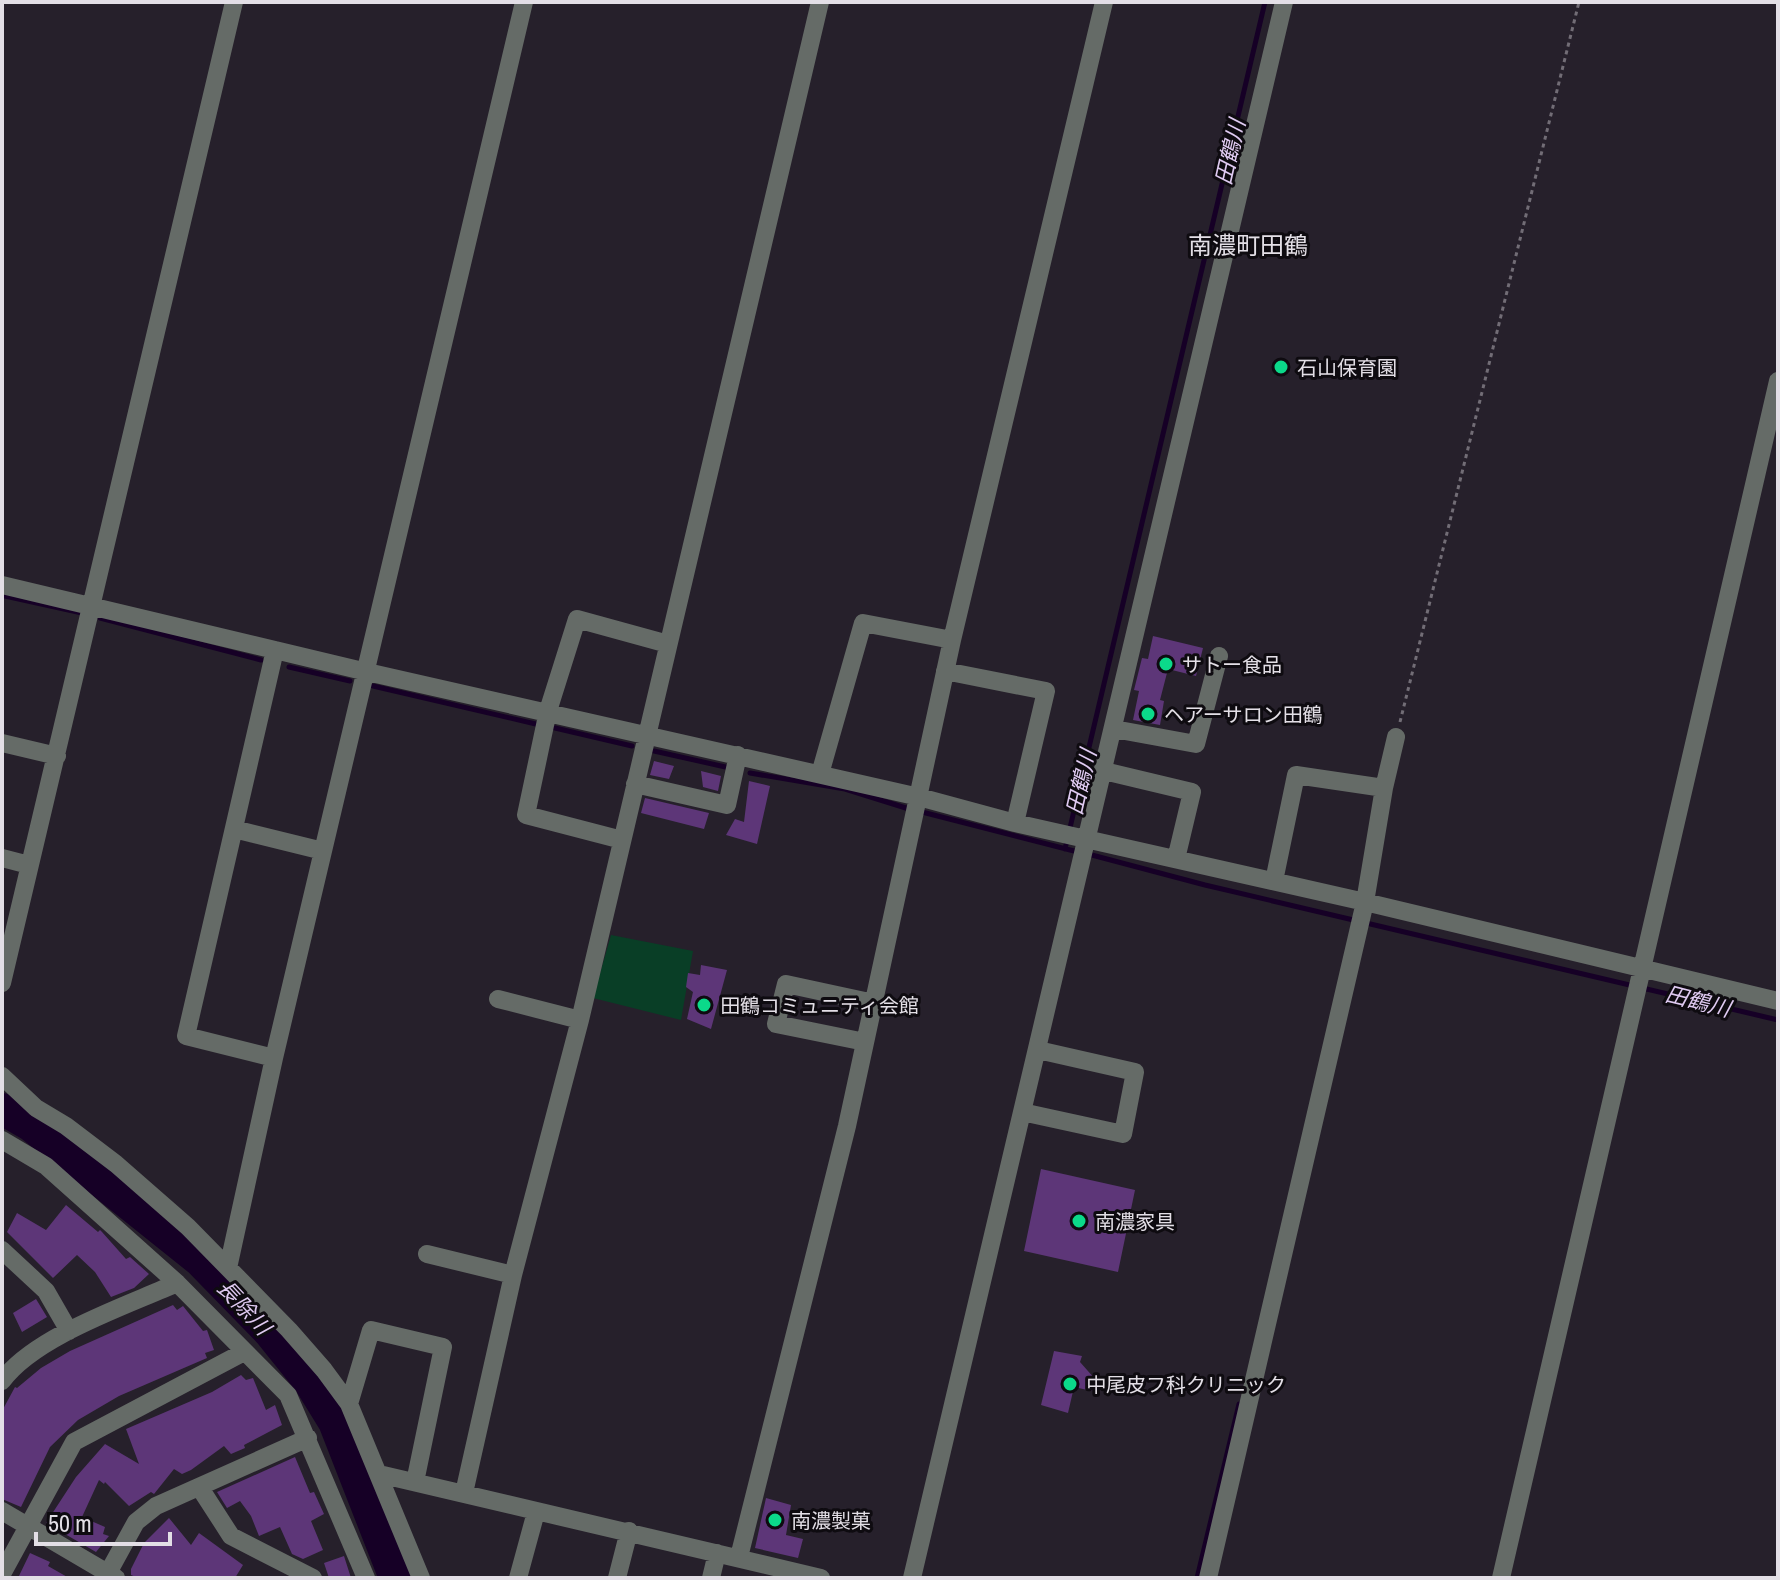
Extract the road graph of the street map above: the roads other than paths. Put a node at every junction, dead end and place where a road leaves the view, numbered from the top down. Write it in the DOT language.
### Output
graph roads {
  1 [pos="234,2"];
  2 [pos="524,2"];
  3 [pos="820,2"];
  4 [pos="1104,2"];
  5 [pos="1284,2"];
  6 [pos="1778,381"];
  7 [pos="2,585"];
  8 [pos="92,606"];
  9 [pos="952,640"];
  10 [pos="668,644"];
  11 [pos="275,650"];
  12 [pos="1219,656"];
  13 [pos="945,671"];
  14 [pos="367,672"];
  15 [pos="548,711"];
  16 [pos="1114,729"];
  17 [pos="647,734"];
  18 [pos="1396,737"];
  19 [pos="2,743"];
  20 [pos="738,755"];
  21 [pos="57,756"];
  22 [pos="1104,771"];
  23 [pos="820,774"];
  24 [pos="635,784"];
  25 [pos="1384,788"];
  26 [pos="919,797"];
  27 [pos="1015,823"];
  28 [pos="234,829"];
  29 [pos="622,840"];
  30 [pos="1085,846"];
  31 [pos="323,851"];
  32 [pos="2,858"];
  33 [pos="1176,859"];
  34 [pos="29,865"];
  35 [pos="1274,881"];
  36 [pos="1364,906"];
  37 [pos="6,942"];
  38 [pos="1640,972"];
  39 [pos="2,983"];
  40 [pos="498,999"];
  41 [pos="1778,1001"];
  42 [pos="874,1003"];
  43 [pos="580,1020"];
  44 [pos="865,1042"];
  45 [pos="1038,1050"];
  46 [pos="274,1058"];
  47 [pos="2,1076"];
  48 [pos="1022,1112"];
  49 [pos="2,1140"];
  50 [pos="2,1250"];
  51 [pos="427,1254"];
  52 [pos="228,1268"];
  53 [pos="513,1275"];
  54 [pos="177,1283"];
  55 [pos="69,1331"];
  56 [pos="244,1352"];
  57 [pos="2,1381"];
  58 [pos="349,1404"];
  59 [pos="308,1438"];
  60 [pos="379,1474"];
  61 [pos="415,1482"];
  62 [pos="200,1488"];
  63 [pos="464,1493"];
  64 [pos="2,1511"];
  65 [pos="536,1512"];
  66 [pos="29,1527"];
  67 [pos="629,1531"];
  68 [pos="717,1553"];
  69 [pos="739,1557"];
  70 [pos="2,1574"];
  71 [pos="112,1576"];
  72 [pos="811,1577"];
  73 [pos="313,1578"];
  74 [pos="366,1578"];
  75 [pos="421,1578"];
  76 [pos="518,1578"];
  77 [pos="617,1578"];
  78 [pos="711,1578"];
  79 [pos="912,1578"];
  80 [pos="1208,1578"];
  81 [pos="1501,1578"];
  1 -- 8 [label="street"];
  2 -- 14 [label="street"];
  3 -- 10 [label="street"];
  4 -- 9 [label="street"];
  5 -- 16 [label="street"];
  6 -- 38 [label="street"];
  7 -- 8 [label="street"];
  8 -- 11 [label="street"];
  8 -- 21 [label="street"];
  9 -- 13 [label="street"];
  9 -- 23 [label="street"];
  10 -- 15 [label="street"];
  10 -- 17 [label="street"];
  11 -- 14 [label="street"];
  11 -- 28 [label="street"];
  12 -- 16 [label="street"];
  13 -- 26 [label="street"];
  13 -- 27 [label="street"];
  14 -- 15 [label="street"];
  14 -- 31 [label="street"];
  15 -- 17 [label="street"];
  15 -- 29 [label="street"];
  16 -- 22 [label="street"];
  17 -- 20 [label="street"];
  17 -- 24 [label="street"];
  18 -- 25 [label="street"];
  19 -- 21 [label="street"];
  20 -- 23 [label="street"];
  20 -- 24 [label="street"];
  21 -- 34 [label="street"];
  22 -- 30 [label="street"];
  22 -- 33 [label="street"];
  23 -- 26 [label="street"];
  24 -- 29 [label="street"];
  25 -- 35 [label="street"];
  25 -- 36 [label="street"];
  26 -- 27 [label="street"];
  26 -- 42 [label="street"];
  27 -- 30 [label="street"];
  28 -- 31 [label="street"];
  28 -- 46 [label="street"];
  29 -- 43 [label="street"];
  30 -- 33 [label="street"];
  30 -- 45 [label="street"];
  31 -- 46 [label="street"];
  32 -- 34 [label="street"];
  33 -- 35 [label="street"];
  34 -- 37 [label="street"];
  35 -- 36 [label="street"];
  36 -- 38 [label="street"];
  36 -- 80 [label="street"];
  37 -- 39 [label="street"];
  38 -- 41 [label="street"];
  38 -- 81 [label="street"];
  40 -- 43 [label="street"];
  42 -- 44 [label="street"];
  42 -- 44 [label="street"];
  43 -- 53 [label="street"];
  44 -- 69 [label="street"];
  45 -- 48 [label="street"];
  45 -- 48 [label="street"];
  46 -- 52 [label="street"];
  47 -- 52 [label="street"];
  48 -- 79 [label="street"];
  49 -- 54 [label="street"];
  50 -- 55 [label="street"];
  51 -- 53 [label="street"];
  52 -- 58 [label="street"];
  53 -- 63 [label="street"];
  54 -- 55 [label="street"];
  54 -- 56 [label="street"];
  55 -- 57 [label="street"];
  56 -- 59 [label="street"];
  56 -- 66 [label="street"];
  58 -- 60 [label="street"];
  58 -- 61 [label="street"];
  59 -- 62 [label="street"];
  59 -- 74 [label="street"];
  60 -- 61 [label="street"];
  60 -- 75 [label="street"];
  61 -- 63 [label="street"];
  62 -- 71 [label="street"];
  62 -- 73 [label="street"];
  63 -- 65 [label="street"];
  64 -- 66 [label="street"];
  65 -- 67 [label="street"];
  65 -- 76 [label="street"];
  66 -- 70 [label="street"];
  66 -- 71 [label="street"];
  67 -- 68 [label="street"];
  67 -- 77 [label="street"];
  68 -- 69 [label="street"];
  68 -- 78 [label="street"];
  69 -- 72 [label="street"];
}
